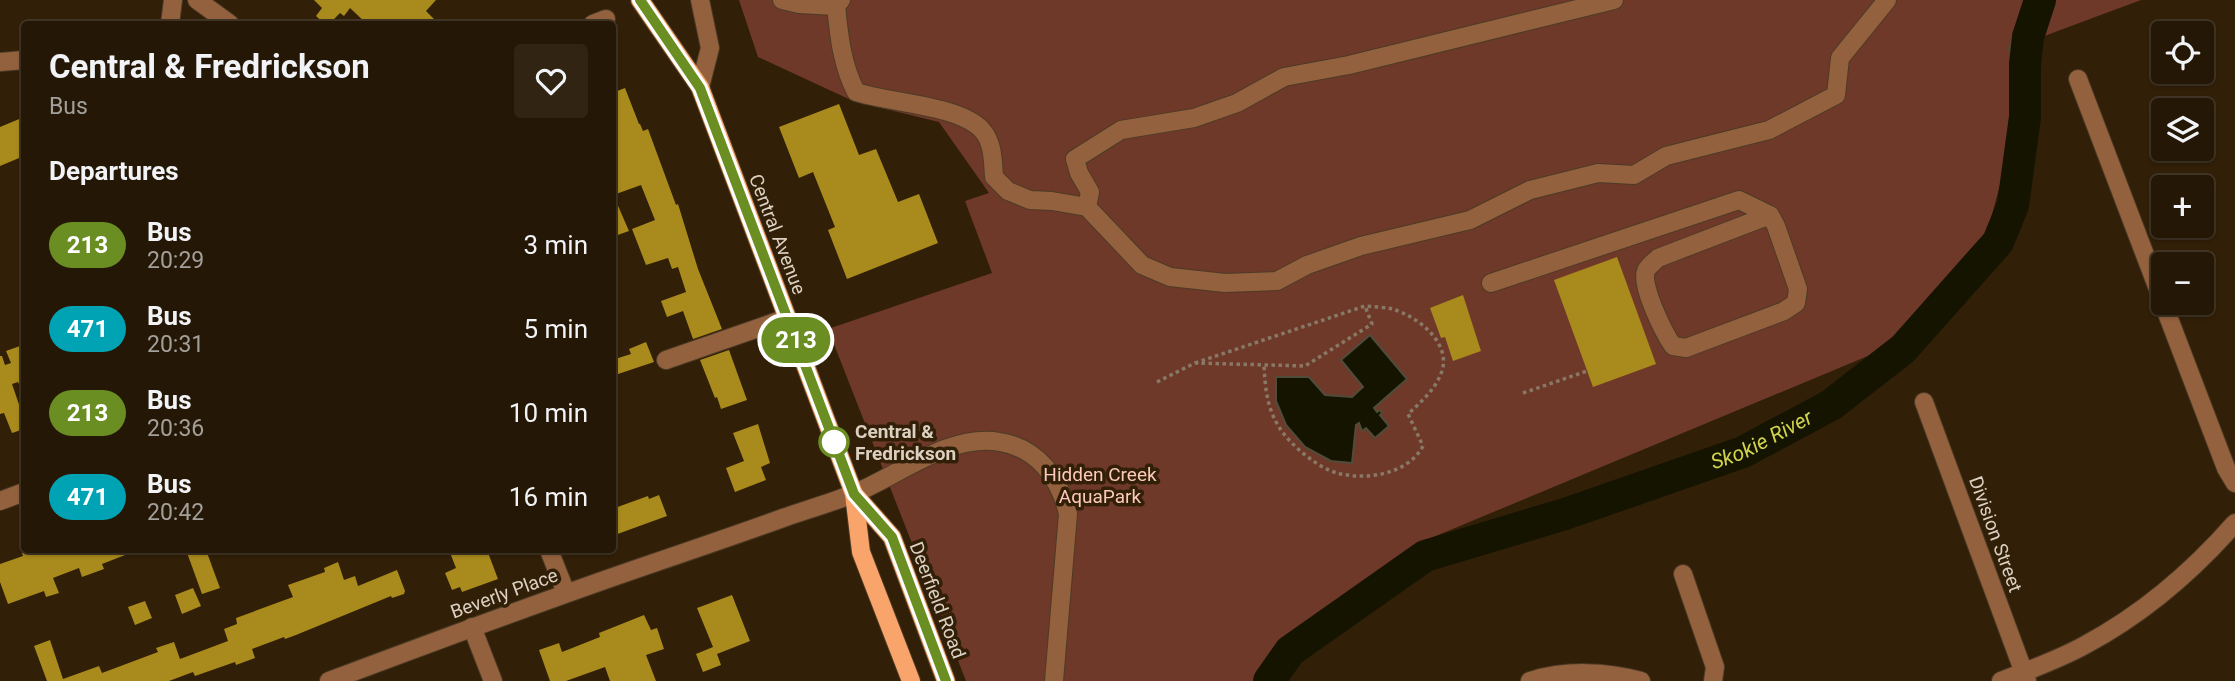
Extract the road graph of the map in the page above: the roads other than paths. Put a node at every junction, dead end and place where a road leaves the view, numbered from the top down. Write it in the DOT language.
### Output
graph roads {
  1 [pos="173,0"];
  2 [pos="197,0"];
  3 [pos="640,0"];
  4 [pos="701,0"];
  5 [pos="782,0"];
  6 [pos="1614,0"];
  7 [pos="1887,0"];
  8 [pos="838,3"];
  9 [pos="170,21"];
  10 [pos="226,21"];
  11 [pos="21,60"];
  12 [pos="0,62"];
  13 [pos="2078,79"];
  14 [pos="700,88"];
  15 [pos="1087,207"];
  16 [pos="1770,215"];
  17 [pos="2151,271"];
  18 [pos="1491,283"];
  19 [pos="2168,315"];
  20 [pos="787,318"];
  21 [pos="666,360"];
  22 [pos="1924,402"];
  23 [pos="2235,483"];
  24 [pos="21,493"];
  25 [pos="854,494"];
  26 [pos="0,501"];
  27 [pos="2235,523"];
  28 [pos="550,553"];
  29 [pos="1683,574"];
  30 [pos="566,593"];
  31 [pos="472,627"];
  32 [pos="2025,676"];
  33 [pos="328,681"];
  34 [pos="493,681"];
  35 [pos="911,681"];
  36 [pos="946,681"];
  37 [pos="1054,681"];
  38 [pos="1530,681"];
  39 [pos="1641,681"];
  40 [pos="1713,681"];
  41 [pos="2001,681"];
  1 -- 9 [label="street"];
  2 -- 10 [label="street"];
  3 -- 14 [label="main road, Central Avenue"];
  4 -- 14 [label="street"];
  5 -- 8 [label="street"];
  6 -- 15 [label="street"];
  7 -- 15 [label="street"];
  8 -- 15 [label="street"];
  11 -- 12 [label="street"];
  13 -- 17 [label="street"];
  14 -- 20 [label="main road, Central Avenue"];
  16 -- 16 [label="street"];
  16 -- 18 [label="street"];
  19 -- 23 [label="street"];
  20 -- 21 [label="street"];
  20 -- 25 [label="main road, Central Avenue"];
  22 -- 32 [label="street, Division Street"];
  24 -- 26 [label="street"];
  25 -- 30 [label="street, Beverly Place"];
  25 -- 35 [label="main road"];
  25 -- 36 [label="main road, Deerfield Road"];
  25 -- 37 [label="street, Beverly Place"];
  27 -- 32 [label="street"];
  28 -- 30 [label="street"];
  29 -- 40 [label="street"];
  30 -- 31 [label="street, Beverly Place"];
  31 -- 33 [label="street, Beverly Place"];
  31 -- 34 [label="street"];
  32 -- 41 [label="street"];
  38 -- 39 [label="street"];
}
